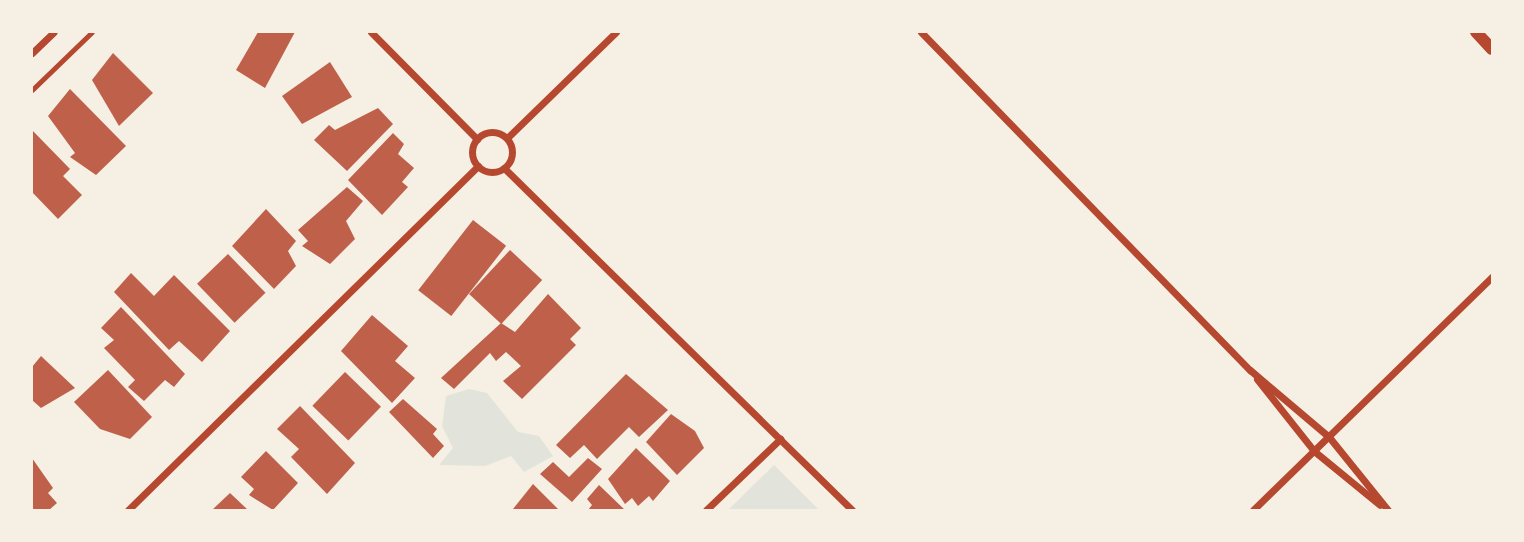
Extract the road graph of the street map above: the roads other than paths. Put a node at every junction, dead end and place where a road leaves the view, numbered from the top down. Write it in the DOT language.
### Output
graph roads {
  1 [pos="54,32"];
  2 [pos="370,32"];
  3 [pos="616,32"];
  4 [pos="921,32"];
  5 [pos="1476,32"];
  6 [pos="1493,49"];
  7 [pos="32,53"];
  8 [pos="507,138"];
  9 [pos="477,139"];
  10 [pos="478,166"];
  11 [pos="505,168"];
  12 [pos="1493,277"];
  13 [pos="1250,370"];
  14 [pos="1329,437"];
  15 [pos="780,439"];
  16 [pos="1314,451"];
  17 [pos="128,510"];
  18 [pos="706,510"];
  19 [pos="852,510"];
  20 [pos="1253,510"];
  21 [pos="1388,510"];
  1 -- 7 [label="street"];
  2 -- 9 [label="street"];
  3 -- 8 [label="street"];
  4 -- 13 [label="street"];
  5 -- 6 [label="street"];
  8 -- 9 [label="street"];
  8 -- 11 [label="street"];
  9 -- 10 [label="street"];
  10 -- 11 [label="street"];
  10 -- 17 [label="street"];
  11 -- 15 [label="street"];
  12 -- 14 [label="street"];
  13 -- 14 [label="street"];
  13 -- 16 [label="street"];
  14 -- 16 [label="street"];
  14 -- 21 [label="street"];
  15 -- 18 [label="street"];
  15 -- 19 [label="street"];
  16 -- 20 [label="street"];
  16 -- 21 [label="street"];
}
